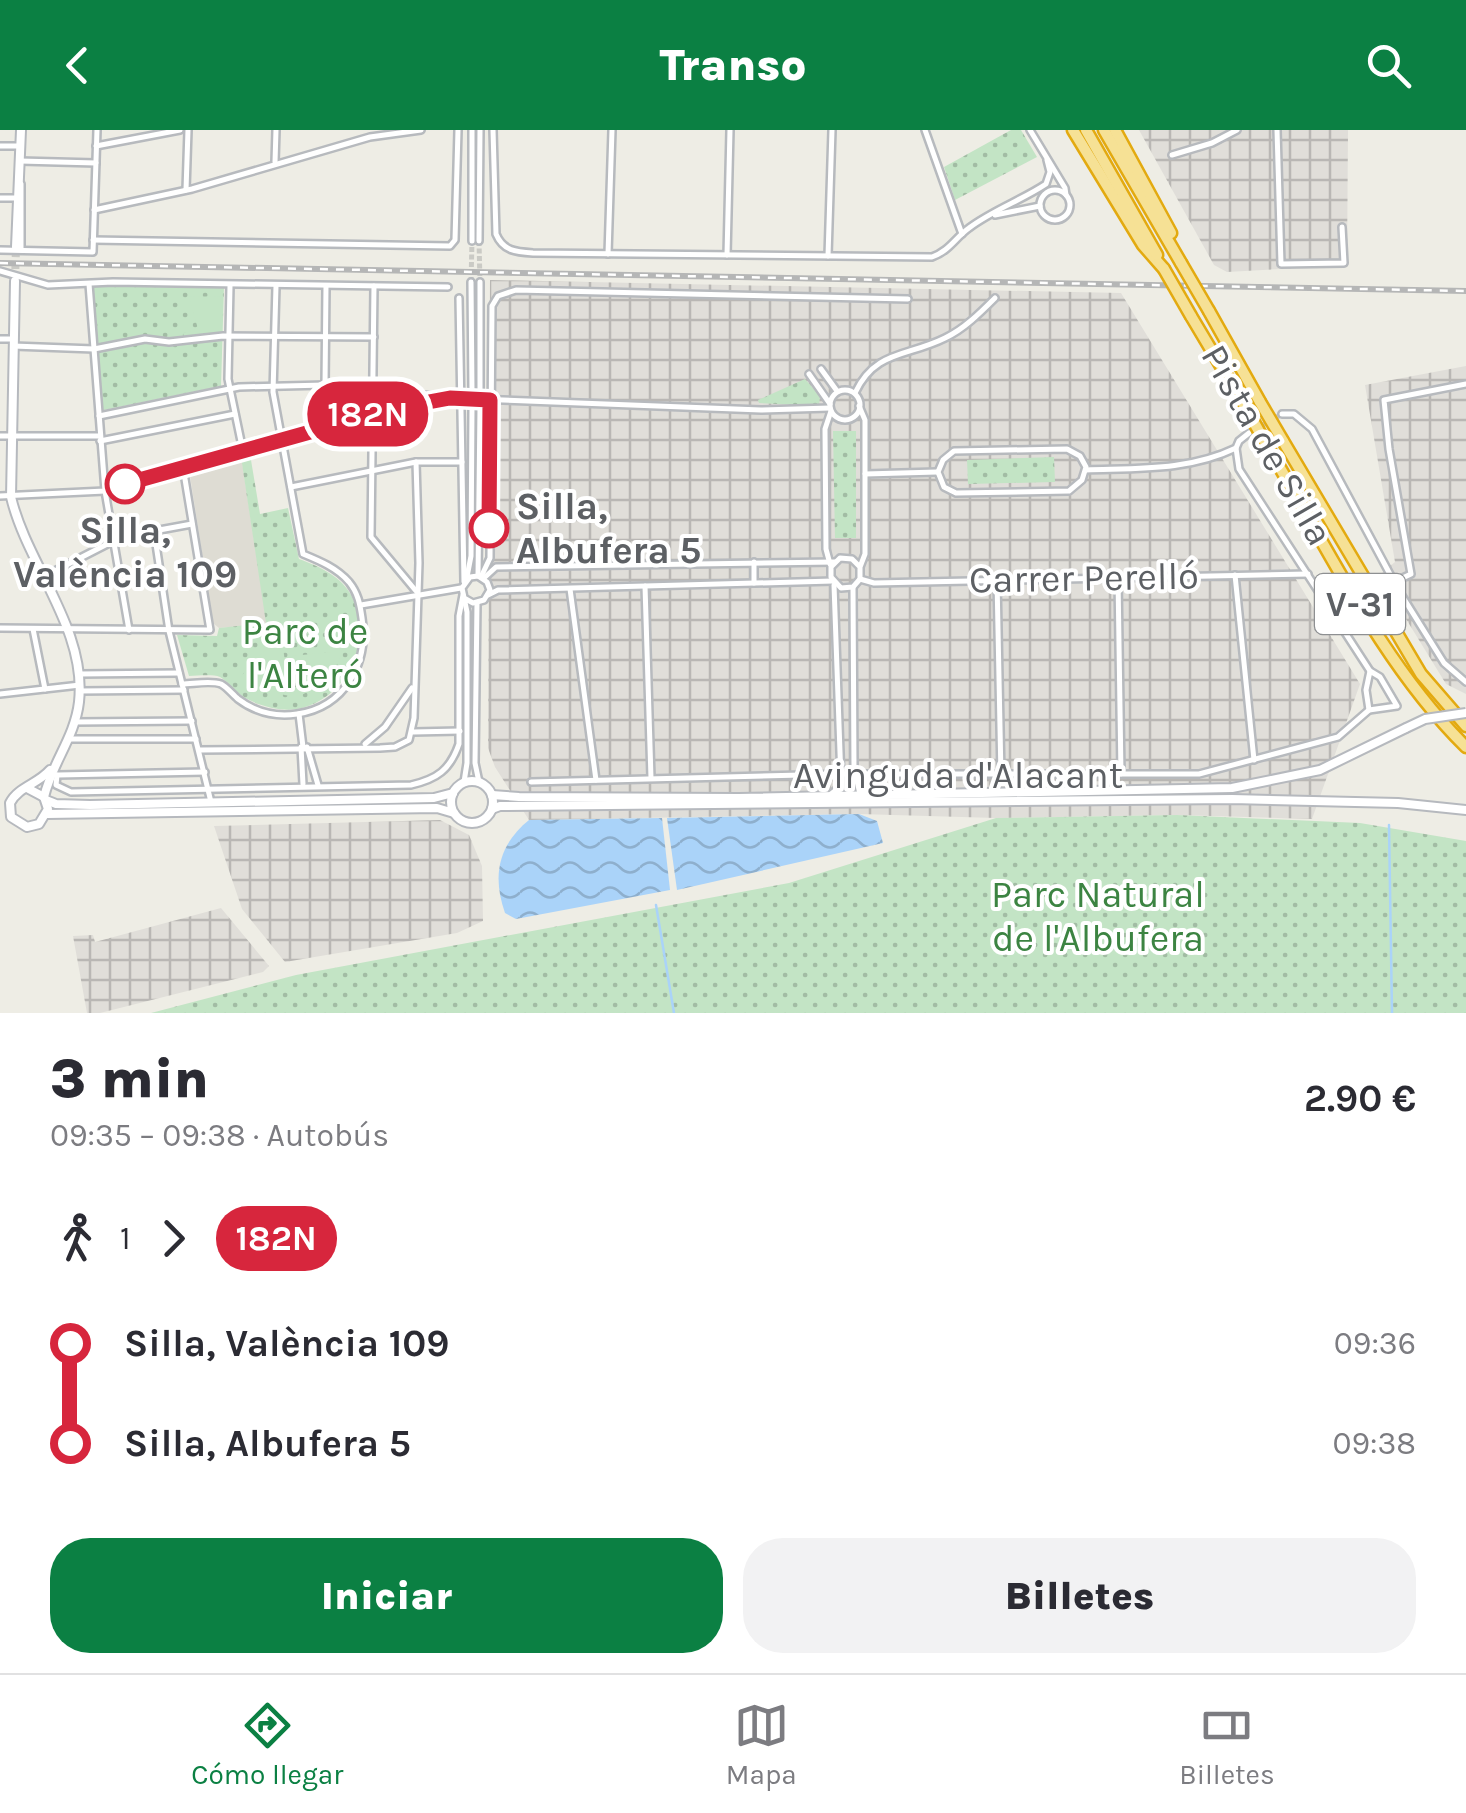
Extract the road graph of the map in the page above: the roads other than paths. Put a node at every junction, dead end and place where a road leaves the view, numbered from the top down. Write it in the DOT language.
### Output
graph roads {
  1 [pos="22,130"];
  2 [pos="97,130"];
  3 [pos="180,130"];
  4 [pos="188,130"];
  5 [pos="276,130"];
  6 [pos="421,130"];
  7 [pos="458,130"];
  8 [pos="472,130"];
  9 [pos="480,130"];
  10 [pos="494,130"];
  11 [pos="612,130"];
  12 [pos="730,130"];
  13 [pos="832,130"];
  14 [pos="925,130"];
  15 [pos="1030,130"];
  16 [pos="1073,130"];
  17 [pos="1086,130"];
  18 [pos="1104,130"];
  19 [pos="1115,130"];
  20 [pos="1236,130"];
  21 [pos="1277,130"];
  22 [pos="368,134"];
  23 [pos="0,146"];
  24 [pos="21,146"];
  25 [pos="96,146"];
  26 [pos="1172,155"];
  27 [pos="1047,160"];
  28 [pos="20,161"];
  29 [pos="96,163"];
  30 [pos="276,164"];
  31 [pos="19,181"];
  32 [pos="186,190"];
  33 [pos="1032,193"];
  34 [pos="1066,195"];
  35 [pos="1043,196"];
  36 [pos="0,198"];
  37 [pos="18,198"];
  38 [pos="1040,206"];
  39 [pos="94,210"];
  40 [pos="987,216"];
  41 [pos="1342,227"];
  42 [pos="962,234"];
  43 [pos="93,240"];
  44 [pos="19,249"];
  45 [pos="0,250"];
  46 [pos="608,254"];
  47 [pos="727,255"];
  48 [pos="828,256"];
  49 [pos="1181,263"];
  50 [pos="1164,268"];
  51 [pos="0,272"];
  52 [pos="15,280"];
  53 [pos="471,282"];
  54 [pos="480,282"];
  55 [pos="89,284"];
  56 [pos="230,284"];
  57 [pos="276,286"];
  58 [pos="326,286"];
  59 [pos="374,286"];
  60 [pos="448,288"];
  61 [pos="459,298"];
  62 [pos="995,298"];
  63 [pos="908,299"];
  64 [pos="226,336"];
  65 [pos="326,336"];
  66 [pos="274,337"];
  67 [pos="374,338"];
  68 [pos="0,339"];
  69 [pos="14,342"];
  70 [pos="94,348"];
  71 [pos="821,368"];
  72 [pos="809,374"];
  73 [pos="1466,384"];
  74 [pos="325,385"];
  75 [pos="273,386"];
  76 [pos="231,389"];
  77 [pos="374,389"];
  78 [pos="837,391"];
  79 [pos="855,394"];
  80 [pos="450,398"];
  81 [pos="461,399"];
  82 [pos="490,400"];
  83 [pos="860,406"];
  84 [pos="830,408"];
  85 [pos="374,413"];
  86 [pos="236,414"];
  87 [pos="1282,414"];
  88 [pos="99,416"];
  89 [pos="1249,433"];
  90 [pos="0,436"];
  91 [pos="12,436"];
  92 [pos="100,439"];
  93 [pos="282,440"];
  94 [pos="1236,448"];
  95 [pos="244,451"];
  96 [pos="416,462"];
  97 [pos="462,462"];
  98 [pos="183,467"];
  99 [pos="372,470"];
  100 [pos="1086,470"];
  101 [pos="938,472"];
  102 [pos="865,474"];
  103 [pos="290,487"];
  104 [pos="105,491"];
  105 [pos="0,496"];
  106 [pos="11,497"];
  107 [pos="192,524"];
  108 [pos="154,531"];
  109 [pos="114,541"];
  110 [pos="754,562"];
  111 [pos="832,563"];
  112 [pos="860,567"];
  113 [pos="1308,574"];
  114 [pos="1235,575"];
  115 [pos="481,577"];
  116 [pos="43,578"];
  117 [pos="1118,578"];
  118 [pos="860,579"];
  119 [pos="997,580"];
  120 [pos="833,582"];
  121 [pos="1394,582"];
  122 [pos="754,583"];
  123 [pos="646,586"];
  124 [pos="853,587"];
  125 [pos="464,588"];
  126 [pos="570,588"];
  127 [pos="418,594"];
  128 [pos="488,595"];
  129 [pos="478,603"];
  130 [pos="360,606"];
  131 [pos="0,628"];
  132 [pos="33,628"];
  133 [pos="66,629"];
  134 [pos="129,630"];
  135 [pos="168,632"];
  136 [pos="1370,672"];
  137 [pos="180,673"];
  138 [pos="79,674"];
  139 [pos="1466,682"];
  140 [pos="413,686"];
  141 [pos="183,687"];
  142 [pos="80,688"];
  143 [pos="45,689"];
  144 [pos="0,694"];
  145 [pos="1369,710"];
  146 [pos="1466,713"];
  147 [pos="299,714"];
  148 [pos="192,721"];
  149 [pos="75,722"];
  150 [pos="1466,726"];
  151 [pos="460,731"];
  152 [pos="413,732"];
  153 [pos="70,739"];
  154 [pos="196,739"];
  155 [pos="363,746"];
  156 [pos="304,747"];
  157 [pos="1466,747"];
  158 [pos="200,750"];
  159 [pos="1254,760"];
  160 [pos="56,763"];
  161 [pos="205,772"];
  162 [pos="55,774"];
  163 [pos="841,774"];
  164 [pos="1121,774"];
  165 [pos="854,775"];
  166 [pos="1001,776"];
  167 [pos="652,778"];
  168 [pos="596,780"];
  169 [pos="464,782"];
  170 [pos="479,782"];
  171 [pos="531,782"];
  172 [pos="303,786"];
  173 [pos="318,786"];
  174 [pos="28,788"];
  175 [pos="209,788"];
  176 [pos="452,794"];
  177 [pos="492,794"];
  178 [pos="828,796"];
  179 [pos="862,796"];
  180 [pos="45,798"];
  181 [pos="212,802"];
  182 [pos="5,807"];
  183 [pos="492,809"];
  184 [pos="1466,810"];
  185 [pos="454,813"];
  186 [pos="47,814"];
  1 -- 24 [label="main road"];
  2 -- 25 [label="street"];
  3 -- 25 [label="street"];
  4 -- 32 [label="street"];
  5 -- 30 [label="street"];
  6 -- 22 [label="street"];
  7 -- 43 [label="street"];
  8 -- 9 [label="street"];
  10 -- 46 [label="street"];
  11 -- 46 [label="street"];
  12 -- 47 [label="street"];
  13 -- 48 [label="street"];
  14 -- 42 [label="street"];
  15 -- 27 [label="street"];
  16 -- 50 [label="highway"];
  17 -- 50 [label="highway, Pista de Silla / V-31"];
  18 -- 49 [label="highway, Pista de Silla / V-31"];
  19 -- 49 [label="highway"];
  20 -- 26 [label="street"];
  21 -- 41 [label="street"];
  22 -- 30 [label="street"];
  23 -- 24 [label="street"];
  24 -- 28 [label="main road"];
  25 -- 29 [label="street"];
  27 -- 33 [label="street"];
  27 -- 34 [label="street"];
  28 -- 29 [label="street"];
  28 -- 31 [label="main road"];
  29 -- 39 [label="street"];
  30 -- 32 [label="street"];
  31 -- 37 [label="main road"];
  31 -- 44 [label="street"];
  32 -- 39 [label="street"];
  33 -- 35 [label="street"];
  33 -- 40 [label="street"];
  34 -- 35 [label="street"];
  34 -- 38 [label="street"];
  35 -- 38 [label="street"];
  36 -- 37 [label="street"];
  37 -- 44 [label="main road"];
  38 -- 40 [label="street"];
  39 -- 43 [label="street"];
  40 -- 42 [label="street"];
  42 -- 48 [label="street"];
  43 -- 44 [label="street"];
  44 -- 45 [label="street"];
  46 -- 47 [label="street"];
  47 -- 48 [label="street"];
  49 -- 150 [label="highway, Pista de Silla / V-31, bridge"];
  50 -- 157 [label="highway, Pista de Silla / V-31, bridge"];
  51 -- 55 [label="street"];
  52 -- 69 [label="main road"];
  53 -- 54 [label="street"];
  55 -- 56 [label="street"];
  55 -- 70 [label="street"];
  56 -- 57 [label="street"];
  56 -- 64 [label="street"];
  57 -- 58 [label="street"];
  57 -- 66 [label="street"];
  58 -- 59 [label="street"];
  58 -- 65 [label="street"];
  59 -- 60 [label="street"];
  59 -- 67 [label="street"];
  61 -- 81 [label="street"];
  62 -- 79 [label="street"];
  63 -- 82 [label="street"];
  64 -- 66 [label="street"];
  64 -- 70 [label="street"];
  64 -- 76 [label="street"];
  65 -- 66 [label="street"];
  65 -- 67 [label="street"];
  65 -- 74 [label="street"];
  66 -- 75 [label="street"];
  67 -- 77 [label="street"];
  68 -- 69 [label="street"];
  69 -- 70 [label="street"];
  69 -- 91 [label="main road"];
  70 -- 88 [label="street"];
  71 -- 78 [label="street"];
  72 -- 84 [label="street"];
  73 -- 121 [label="street"];
  74 -- 75 [label="street"];
  74 -- 77 [label="street"];
  75 -- 76 [label="street"];
  75 -- 93 [label="street"];
  76 -- 86 [label="street"];
  76 -- 88 [label="street"];
  77 -- 80 [label="street"];
  77 -- 85 [label="street"];
  78 -- 79 [label="street"];
  78 -- 84 [label="street"];
  79 -- 83 [label="street"];
  80 -- 81 [label="street"];
  80 -- 85 [label="street"];
  81 -- 82 [label="street"];
  81 -- 97 [label="street"];
  82 -- 84 [label="street"];
  82 -- 115 [label="street"];
  83 -- 84 [label="street"];
  83 -- 102 [label="street"];
  84 -- 111 [label="street"];
  85 -- 93 [label="street"];
  85 -- 99 [label="street"];
  86 -- 92 [label="street"];
  86 -- 95 [label="street"];
  87 -- 121 [label="street"];
  88 -- 92 [label="street"];
  89 -- 94 [label="street"];
  90 -- 91 [label="street"];
  91 -- 92 [label="street"];
  91 -- 106 [label="main road"];
  92 -- 104 [label="street"];
  93 -- 95 [label="street"];
  93 -- 103 [label="street"];
  94 -- 100 [label="street"];
  94 -- 113 [label="street"];
  95 -- 98 [label="street"];
  96 -- 97 [label="street"];
  96 -- 99 [label="street"];
  96 -- 127 [label="street"];
  97 -- 125 [label="street"];
  98 -- 104 [label="street"];
  98 -- 107 [label="street"];
  99 -- 103 [label="street"];
  99 -- 127 [label="street"];
  100 -- 101 [label="street"];
  100 -- 101 [label="street"];
  101 -- 102 [label="street"];
  102 -- 112 [label="street"];
  103 -- 130 [label="street"];
  104 -- 106 [label="street"];
  104 -- 109 [label="street"];
  105 -- 106 [label="street"];
  106 -- 116 [label="main road"];
  107 -- 108 [label="street"];
  107 -- 135 [label="street"];
  108 -- 109 [label="street"];
  108 -- 135 [label="street"];
  109 -- 116 [label="street"];
  109 -- 134 [label="street"];
  110 -- 111 [label="street"];
  110 -- 115 [label="street"];
  110 -- 122 [label="street"];
  111 -- 112 [label="street"];
  111 -- 120 [label="street"];
  112 -- 118 [label="street"];
  113 -- 114 [label="street, Carrer Perelló"];
  113 -- 136 [label="street"];
  114 -- 117 [label="street, Carrer Perelló"];
  114 -- 159 [label="street"];
  115 -- 125 [label="street"];
  115 -- 125 [label="street"];
  115 -- 128 [label="street"];
  116 -- 133 [label="main road"];
  117 -- 119 [label="street, Carrer Perelló"];
  117 -- 164 [label="street"];
  118 -- 119 [label="street, Carrer Perelló"];
  118 -- 124 [label="street"];
  119 -- 166 [label="street"];
  120 -- 122 [label="street"];
  120 -- 124 [label="street"];
  120 -- 163 [label="street"];
  121 -- 139 [label="street"];
  122 -- 123 [label="street"];
  123 -- 126 [label="street"];
  123 -- 167 [label="street"];
  124 -- 165 [label="street"];
  125 -- 127 [label="street"];
  125 -- 129 [label="street"];
  125 -- 151 [label="street"];
  125 -- 169 [label="street"];
  126 -- 128 [label="street"];
  126 -- 168 [label="street"];
  127 -- 130 [label="street"];
  127 -- 140 [label="street"];
  128 -- 129 [label="street"];
  129 -- 170 [label="street"];
  130 -- 147 [label="street"];
  131 -- 132 [label="street"];
  132 -- 133 [label="street"];
  132 -- 143 [label="street"];
  133 -- 134 [label="street"];
  133 -- 138 [label="main road"];
  134 -- 135 [label="street"];
  135 -- 137 [label="street"];
  136 -- 145 [label="street"];
  136 -- 145 [label="street, Avinguda d'Alacant"];
  137 -- 138 [label="street"];
  137 -- 141 [label="street"];
  138 -- 142 [label="main road"];
  140 -- 152 [label="street"];
  140 -- 155 [label="street"];
  141 -- 142 [label="street"];
  141 -- 147 [label="street"];
  141 -- 148 [label="street"];
  142 -- 143 [label="street"];
  142 -- 149 [label="main road"];
  143 -- 144 [label="street"];
  145 -- 159 [label="street, Avinguda d'Alacant"];
  146 -- 179 [label="main road, Avinguda d'Alacant, bridge"];
  147 -- 156 [label="street"];
  148 -- 149 [label="street"];
  148 -- 154 [label="street"];
  149 -- 153 [label="main road"];
  151 -- 152 [label="street"];
  151 -- 173 [label="street"];
  152 -- 155 [label="street"];
  153 -- 154 [label="street"];
  153 -- 160 [label="main road"];
  154 -- 158 [label="street"];
  155 -- 156 [label="street"];
  156 -- 158 [label="street"];
  156 -- 172 [label="street"];
  156 -- 173 [label="street"];
  158 -- 161 [label="street"];
  159 -- 164 [label="street, Avinguda d'Alacant"];
  160 -- 162 [label="main road"];
  160 -- 174 [label="main road"];
  161 -- 162 [label="street"];
  161 -- 175 [label="street"];
  162 -- 175 [label="street"];
  162 -- 180 [label="main road"];
  163 -- 165 [label="street, Avinguda d'Alacant"];
  163 -- 167 [label="street, Avinguda d'Alacant"];
  163 -- 178 [label="street"];
  164 -- 166 [label="street, Avinguda d'Alacant"];
  165 -- 166 [label="street, Avinguda d'Alacant"];
  165 -- 179 [label="street"];
  167 -- 168 [label="street, Avinguda d'Alacant"];
  168 -- 171 [label="street, Avinguda d'Alacant"];
  169 -- 170 [label="main road"];
  169 -- 176 [label="main road"];
  170 -- 177 [label="main road"];
  172 -- 173 [label="street"];
  172 -- 175 [label="street"];
  174 -- 180 [label="main road"];
  174 -- 182 [label="main road"];
  175 -- 181 [label="street"];
  176 -- 181 [label="main road"];
  176 -- 185 [label="main road"];
  177 -- 178 [label="main road, Avinguda d'Alacant"];
  177 -- 183 [label="main road"];
  178 -- 179 [label="main road, Avinguda d'Alacant"];
  180 -- 181 [label="main road"];
  180 -- 186 [label="main road"];
  182 -- 186 [label="main road"];
  183 -- 184 [label="main road, Avinguda d'Alacant"];
  183 -- 185 [label="main road"];
  185 -- 186 [label="main road"];
}
